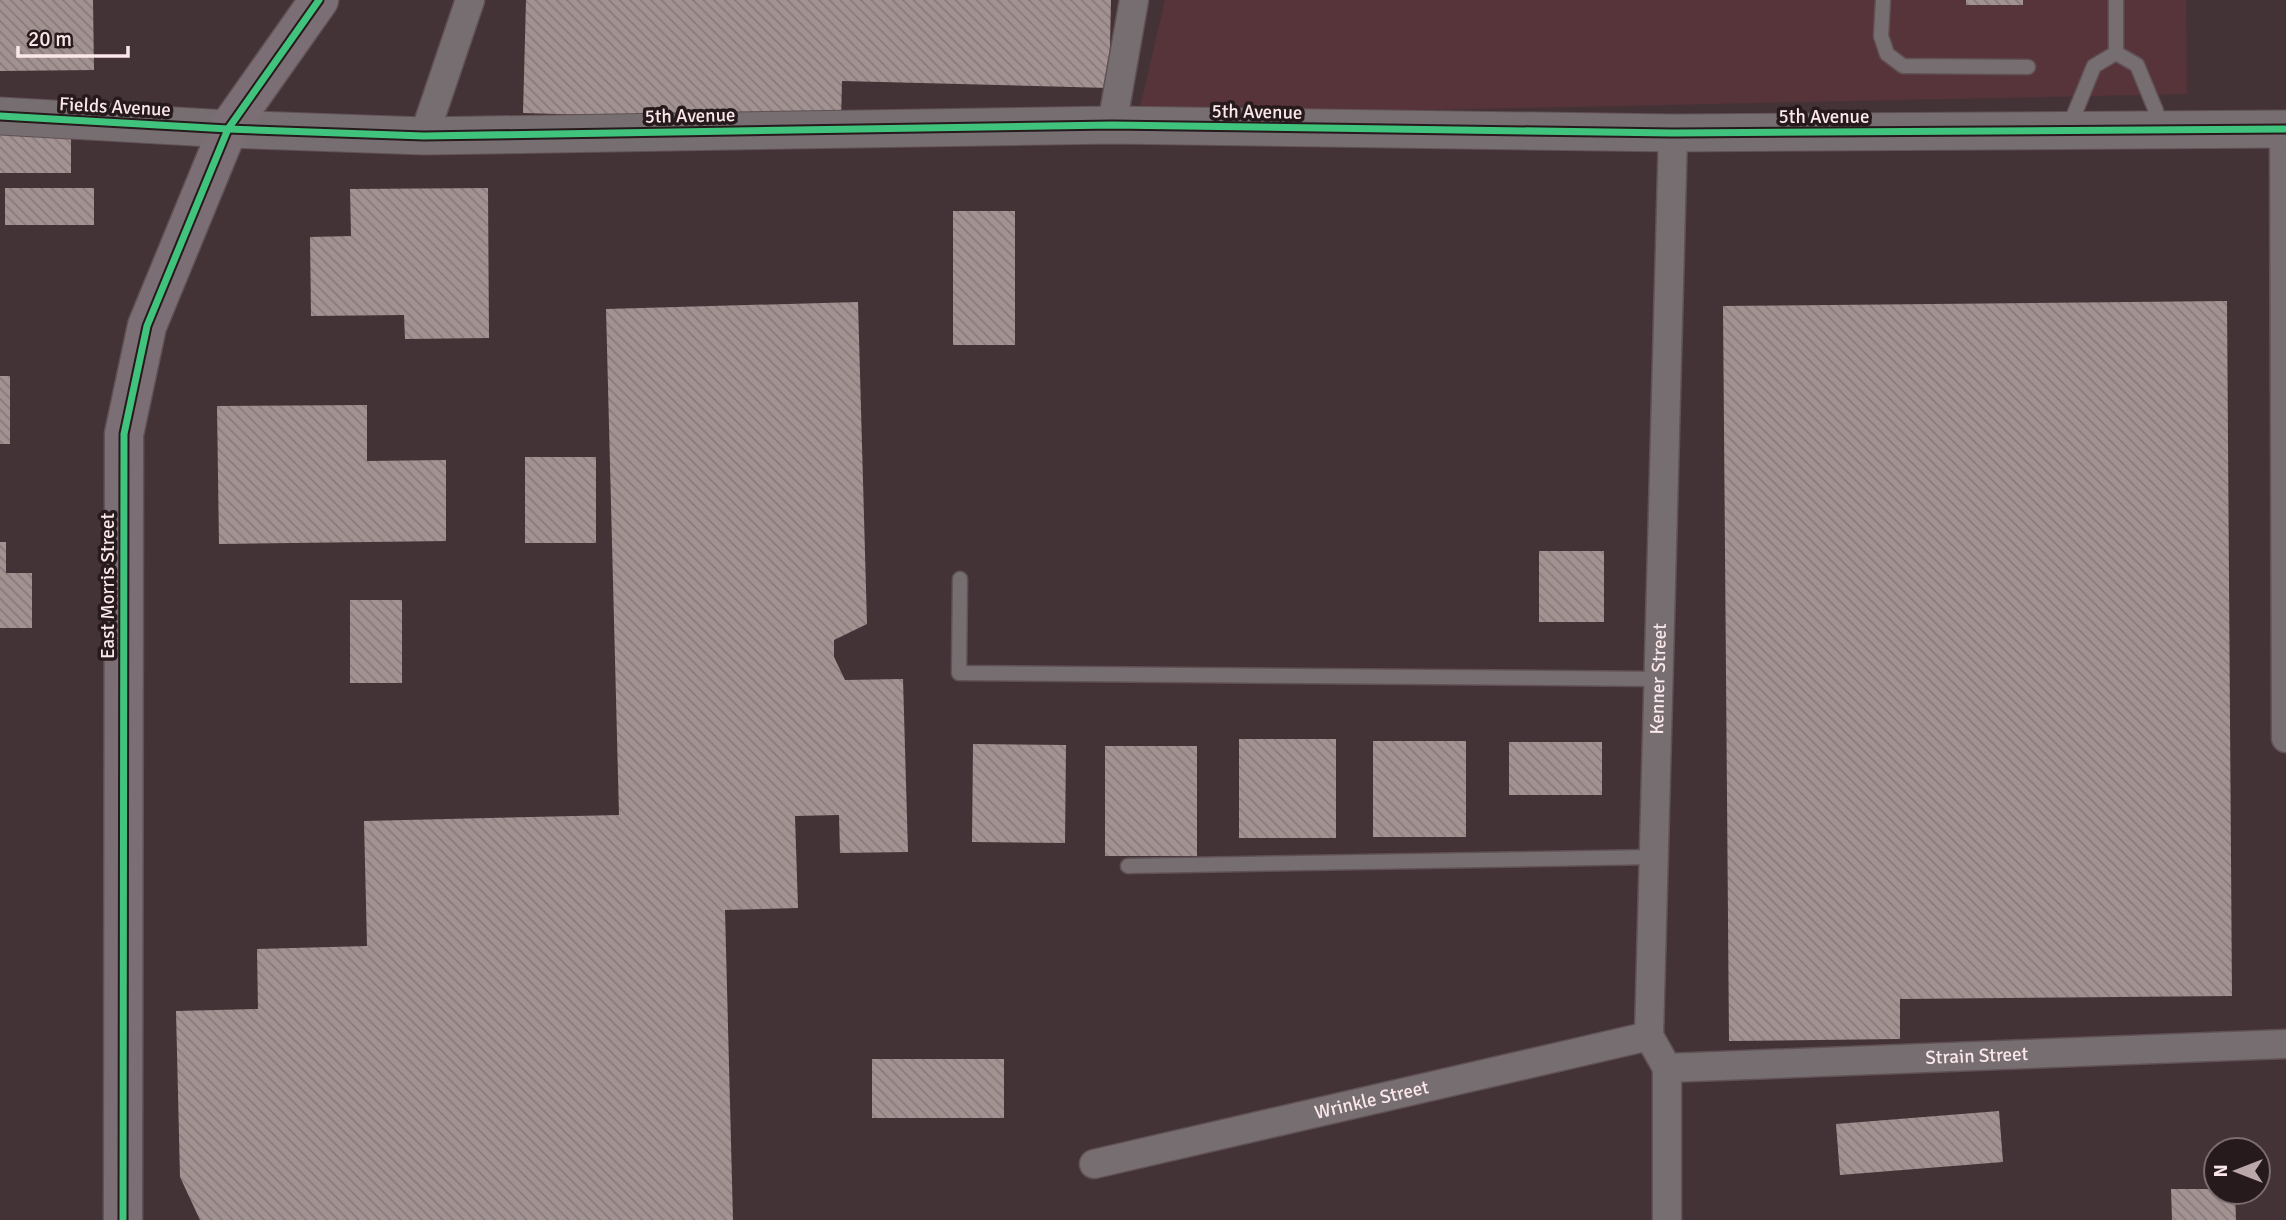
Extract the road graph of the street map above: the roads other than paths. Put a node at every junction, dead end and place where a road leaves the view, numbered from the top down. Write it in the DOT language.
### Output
graph roads {
  1 [pos="319,0"];
  2 [pos="470,0"];
  3 [pos="1134,0"];
  4 [pos="1882,0"];
  5 [pos="2116,0"];
  6 [pos="2116,54"];
  7 [pos="2028,67"];
  8 [pos="0,116"];
  9 [pos="1112,125"];
  10 [pos="228,129"];
  11 [pos="2285,129"];
  12 [pos="2158,130"];
  13 [pos="2073,131"];
  14 [pos="1673,133"];
  15 [pos="424,136"];
  16 [pos="960,579"];
  17 [pos="1659,679"];
  18 [pos="2286,737"];
  19 [pos="1654,857"];
  20 [pos="1128,866"];
  21 [pos="1649,1036"];
  22 [pos="2286,1044"];
  23 [pos="1667,1068"];
  24 [pos="1094,1164"];
  25 [pos="123,1220"];
  26 [pos="1667,1220"];
  1 -- 10 [label="main road, East Morris Street"];
  2 -- 15 [label="street"];
  3 -- 9 [label="street"];
  4 -- 7 [label="lane"];
  5 -- 6 [label="lane"];
  6 -- 12 [label="lane"];
  6 -- 13 [label="lane"];
  8 -- 10 [label="street, Fields Avenue"];
  9 -- 14 [label="street, 5th Avenue"];
  9 -- 15 [label="street, 5th Avenue"];
  10 -- 15 [label="street, 5th Avenue"];
  10 -- 25 [label="main road, East Morris Street"];
  11 -- 12 [label="street, 5th Avenue"];
  11 -- 18 [label="street"];
  12 -- 13 [label="street, 5th Avenue"];
  13 -- 14 [label="street, 5th Avenue"];
  14 -- 17 [label="street, Kenner Street"];
  16 -- 17 [label="lane"];
  17 -- 19 [label="street, Kenner Street"];
  19 -- 20 [label="lane"];
  19 -- 21 [label="street, Kenner Street"];
  21 -- 23 [label="street"];
  21 -- 24 [label="street, Wrinkle Street"];
  22 -- 23 [label="street, Strain Street"];
  23 -- 26 [label="street"];
}
